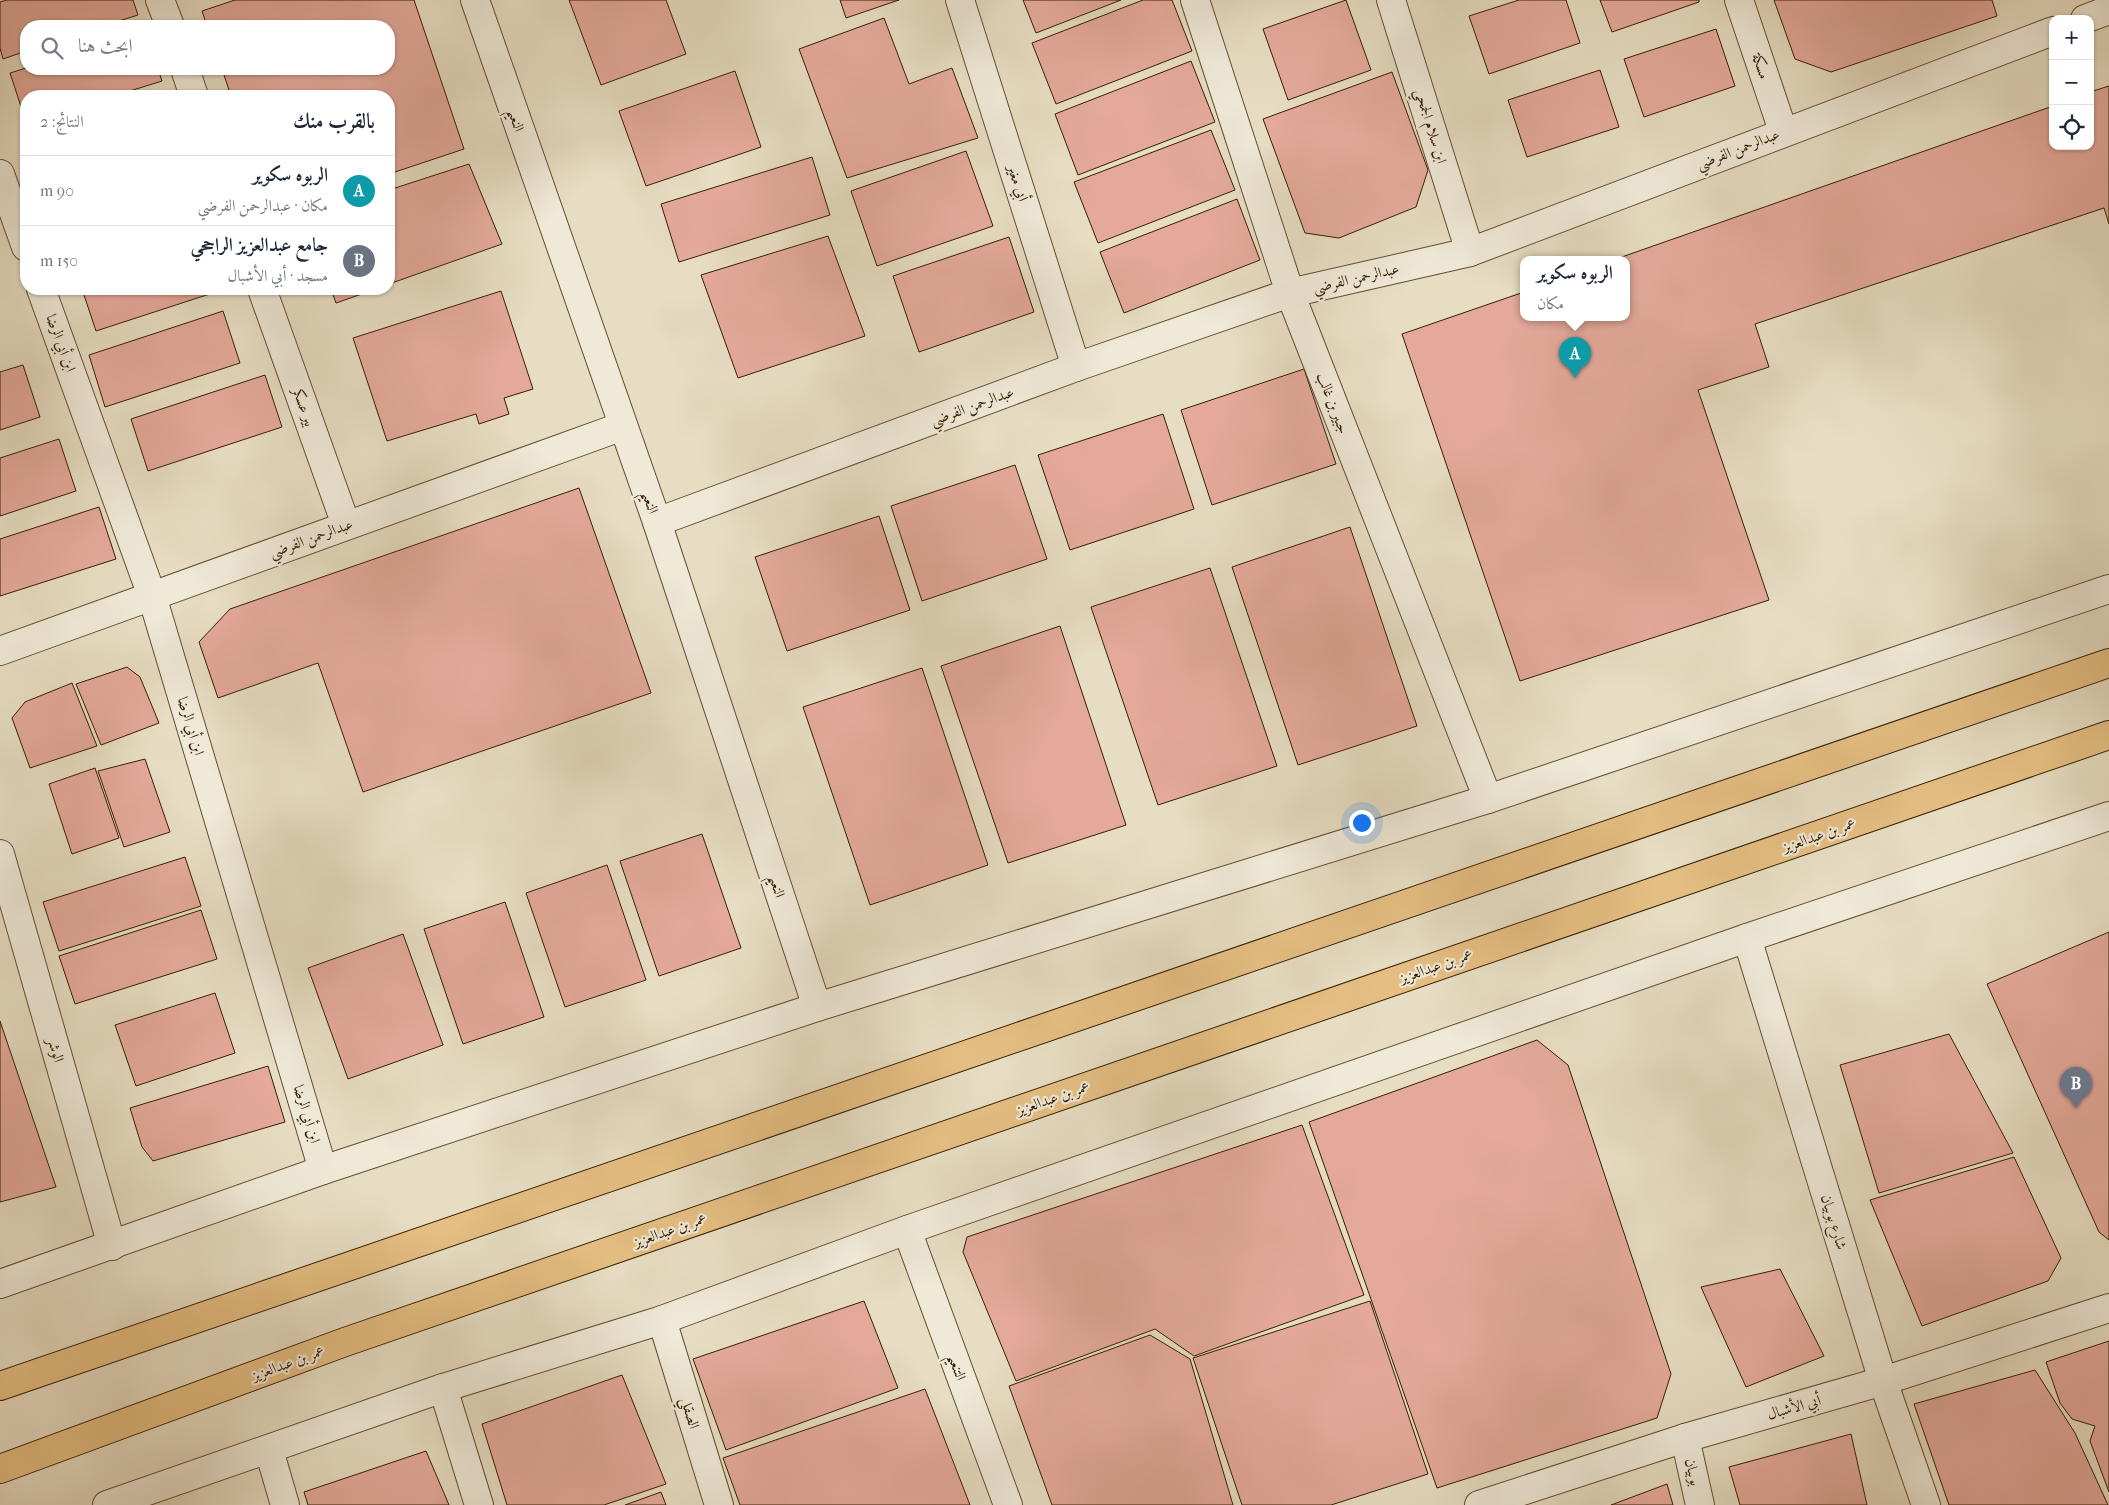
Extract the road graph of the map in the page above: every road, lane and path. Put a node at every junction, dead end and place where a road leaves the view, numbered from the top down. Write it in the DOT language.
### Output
graph roads {
  1 [pos="160,0"];
  2 [pos="475,0"];
  3 [pos="960,0"];
  4 [pos="1195,0"];
  5 [pos="1391,0"];
  6 [pos="1739,0"];
  7 [pos="2109,10"];
  8 [pos="2094,16"];
  9 [pos="168,20"];
  10 [pos="2049,32"];
  11 [pos="187,75"];
  12 [pos="192,90"];
  13 [pos="1783,131"];
  14 [pos="0,174"];
  15 [pos="20,230"];
  16 [pos="1470,252"];
  17 [pos="1290,293"];
  18 [pos="43,295"];
  19 [pos="264,295"];
  20 [pos="1076,367"];
  21 [pos="622,426"];
  22 [pos="657,522"];
  23 [pos="346,525"];
  24 [pos="2109,589"];
  25 [pos="152,596"];
  26 [pos="0,651"];
  27 [pos="2109,663"];
  28 [pos="2109,735"];
  29 [pos="1488,799"];
  30 [pos="2109,816"];
  31 [pos="0,854"];
  32 [pos="1747,938"];
  33 [pos="817,1007"];
  34 [pos="323,1170"];
  35 [pos="907,1230"];
  36 [pos="112,1246"];
  37 [pos="0,1284"];
  38 [pos="2109,1308"];
  39 [pos="662,1320"];
  40 [pos="1883,1381"];
  41 [pos="0,1386"];
  42 [pos="442,1388"];
  43 [pos="1686,1438"];
  44 [pos="268,1450"];
  45 [pos="0,1469"];
  46 [pos="1491,1503"];
  47 [pos="107,1505"];
  48 [pos="285,1505"];
  49 [pos="478,1505"];
  50 [pos="719,1505"];
  51 [pos="1008,1505"];
  52 [pos="1700,1505"];
  53 [pos="1926,1505"];
  1 -- 9 [label="street"];
  2 -- 21 [label="street, النعيم"];
  3 -- 20 [label="street, أبي مغير"];
  4 -- 17 [label="street, جبير بن غالب"];
  5 -- 16 [label="street, ابن سلام الجمحي"];
  6 -- 13 [label="street, مسكة"];
  7 -- 8 [label="street"];
  10 -- 13 [label="street, عبدالرحمن الفرضي"];
  11 -- 12 [label="street"];
  13 -- 16 [label="street, عبدالرحمن الفرضي"];
  14 -- 15 [label="street"];
  16 -- 17 [label="street, عبدالرحمن الفرضي"];
  17 -- 20 [label="street, عبدالرحمن الفرضي"];
  17 -- 29 [label="street, جبير بن غالب"];
  18 -- 25 [label="street, ابن أبي الرضا"];
  19 -- 23 [label="street, بير عسكر"];
  20 -- 22 [label="street, عبدالرحمن الفرضي"];
  21 -- 22 [label="street, النعيم"];
  21 -- 23 [label="street, عبدالرحمن الفرضي"];
  22 -- 33 [label="street, النعيم"];
  23 -- 25 [label="street, عبدالرحمن الفرضي"];
  24 -- 29 [label="street"];
  25 -- 26 [label="street, عبدالرحمن الفرضي"];
  25 -- 34 [label="street, ابن أبي الرضا"];
  27 -- 41 [label="main road"];
  28 -- 45 [label="main road, عمر بن عبدالعزيز"];
  29 -- 33 [label="street"];
  30 -- 32 [label="street"];
  31 -- 36 [label="street, الوشر"];
  32 -- 35 [label="street"];
  32 -- 40 [label="street, شارع بوبيان"];
  33 -- 34 [label="street"];
  34 -- 36 [label="street"];
  35 -- 39 [label="street"];
  35 -- 51 [label="street, التنعيم"];
  36 -- 37 [label="street"];
  38 -- 40 [label="street, أبي الأشبال"];
  39 -- 42 [label="street"];
  39 -- 50 [label="street, الصقلي"];
  40 -- 43 [label="street, أبي الأشبال"];
  40 -- 53 [label="street, شارع بوبيان"];
  42 -- 44 [label="street"];
  42 -- 49 [label="street"];
  43 -- 46 [label="street, أبي الأشبال"];
  43 -- 52 [label="street, بوبيان"];
  44 -- 47 [label="street"];
  44 -- 48 [label="street"];
}
